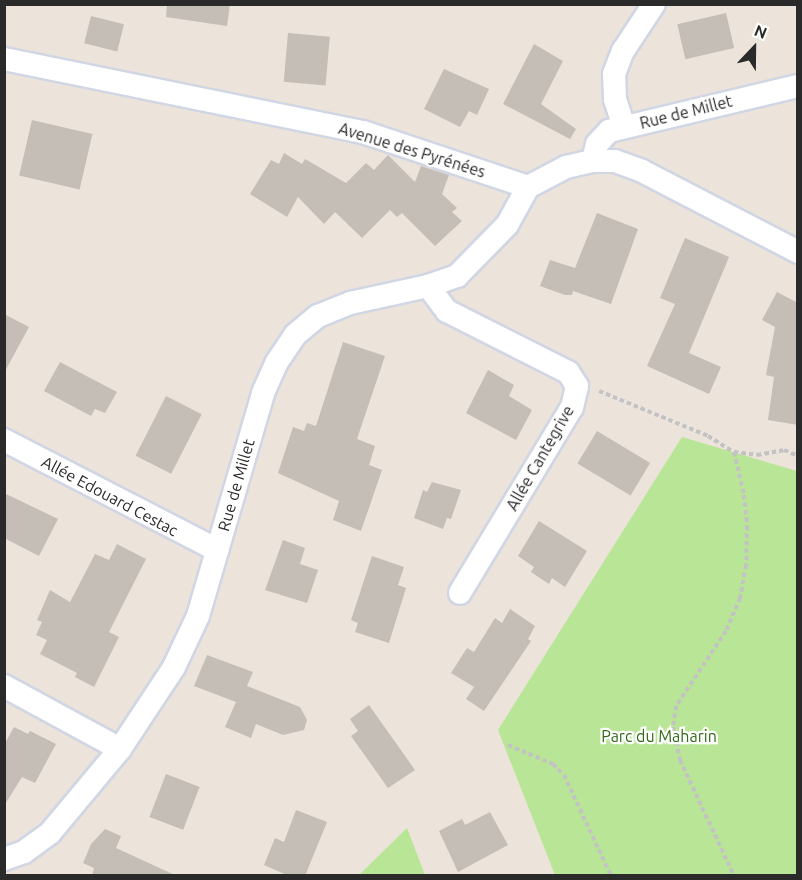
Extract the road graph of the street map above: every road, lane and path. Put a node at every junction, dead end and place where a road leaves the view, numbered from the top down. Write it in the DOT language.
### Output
graph roads {
  1 [pos="654,4"];
  2 [pos="4,59"];
  3 [pos="798,86"];
  4 [pos="624,127"];
  5 [pos="592,161"];
  6 [pos="528,187"];
  7 [pos="798,252"];
  8 [pos="428,286"];
  9 [pos="568,372"];
  10 [pos="4,440"];
  11 [pos="734,452"];
  12 [pos="798,456"];
  13 [pos="217,550"];
  14 [pos="460,593"];
  15 [pos="4,686"];
  16 [pos="508,745"];
  17 [pos="120,749"];
  18 [pos="14,855"];
  19 [pos="12,876"];
  20 [pos="611,876"];
  21 [pos="734,876"];
  1 -- 4 [label="street"];
  2 -- 6 [label="street, Avenue des Pyrénées"];
  3 -- 4 [label="street, Rue de Millet"];
  4 -- 5 [label="street, Rue de Millet"];
  5 -- 6 [label="street"];
  5 -- 7 [label="street"];
  6 -- 8 [label="street, Rue de Millet"];
  8 -- 9 [label="street"];
  8 -- 13 [label="street, Rue de Millet"];
  9 -- 11 [label="path"];
  9 -- 14 [label="street, Allée Cantegrive"];
  10 -- 13 [label="street, Allée Edouard Cestac"];
  11 -- 12 [label="path"];
  11 -- 21 [label="path"];
  13 -- 17 [label="street, Rue de Millet"];
  15 -- 17 [label="street"];
  16 -- 20 [label="path"];
  17 -- 18 [label="street, Rue de Millet"];
  18 -- 19 [label="street"];
}
